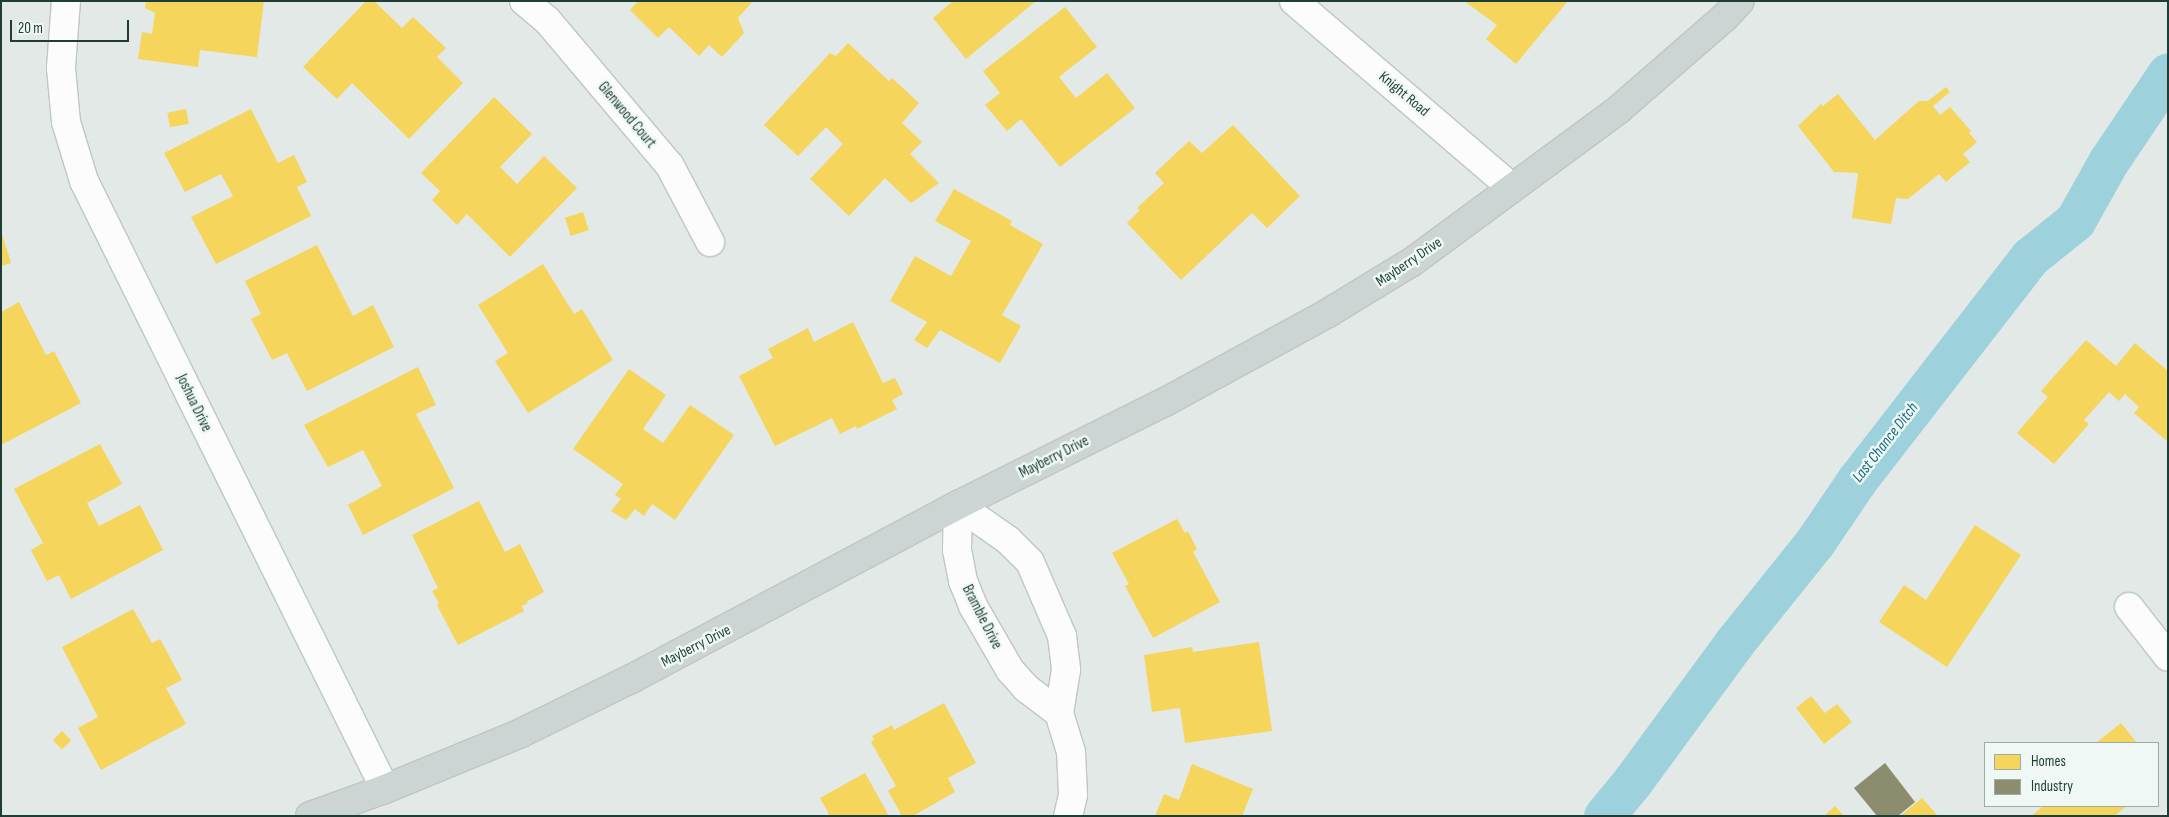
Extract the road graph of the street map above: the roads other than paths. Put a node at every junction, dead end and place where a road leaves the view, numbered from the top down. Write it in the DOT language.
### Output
graph roads {
  1 [pos="66,1"];
  2 [pos="524,1"];
  3 [pos="1294,1"];
  4 [pos="1740,1"];
  5 [pos="1512,188"];
  6 [pos="710,242"];
  7 [pos="958,505"];
  8 [pos="2129,607"];
  9 [pos="2168,657"];
  10 [pos="1060,713"];
  11 [pos="385,789"];
  12 [pos="310,816"];
  13 [pos="1068,816"];
  1 -- 11 [label="street, Joshua Drive"];
  2 -- 6 [label="street, Glenwood Court"];
  3 -- 5 [label="street, Knight Road"];
  4 -- 5 [label="main road, Mayberry Drive"];
  5 -- 7 [label="main road, Mayberry Drive"];
  7 -- 10 [label="street, Bramble Drive"];
  7 -- 10 [label="street"];
  7 -- 11 [label="main road, Mayberry Drive"];
  8 -- 9 [label="street"];
  10 -- 13 [label="street"];
  11 -- 12 [label="main road, Mayberry Drive"];
}
